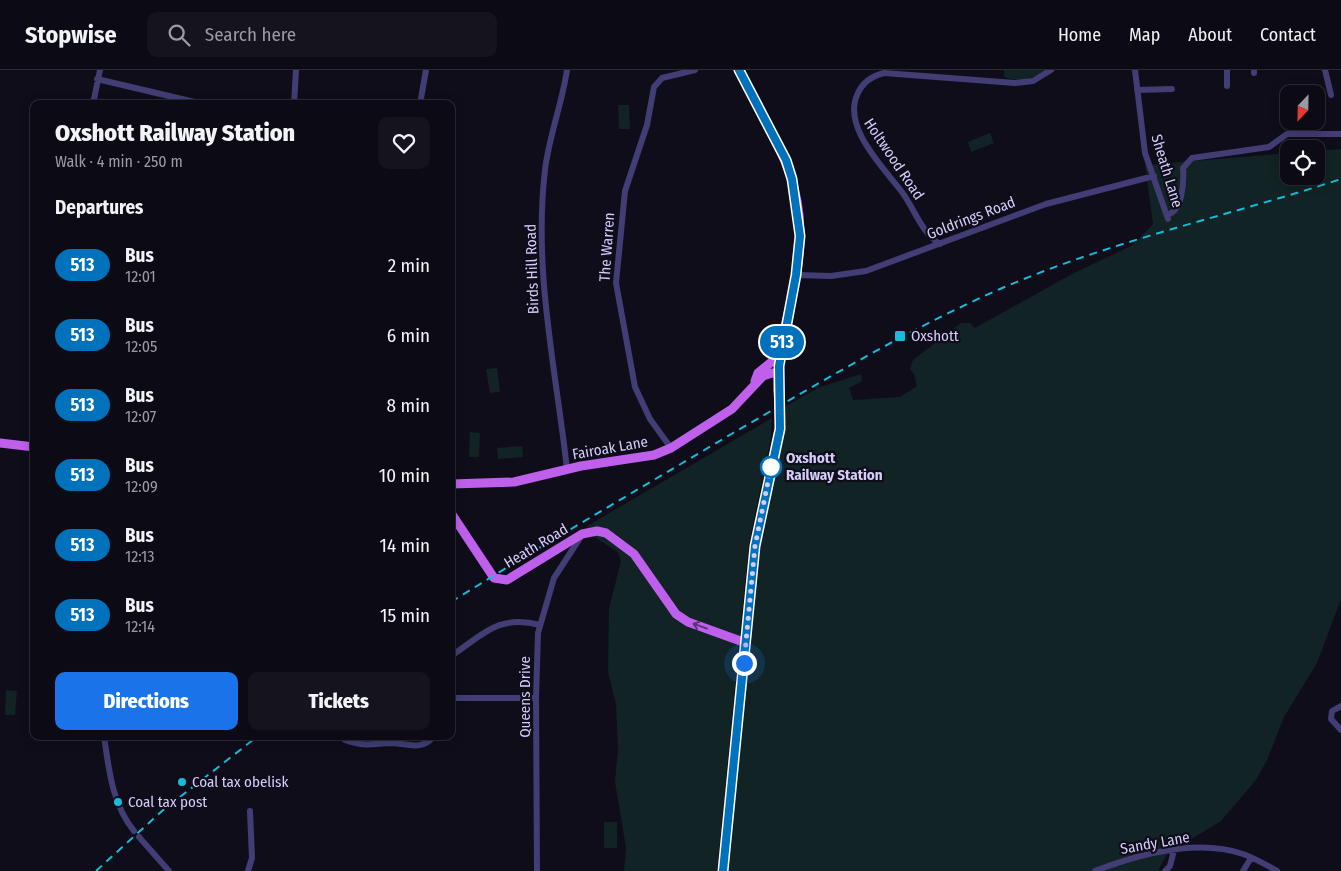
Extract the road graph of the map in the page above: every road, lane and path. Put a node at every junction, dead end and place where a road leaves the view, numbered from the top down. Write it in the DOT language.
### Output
graph roads {
  1 [pos="100,70"];
  2 [pos="296,70"];
  3 [pos="426,70"];
  4 [pos="567,70"];
  5 [pos="695,70"];
  6 [pos="739,70"];
  7 [pos="1051,70"];
  8 [pos="1135,70"];
  9 [pos="1227,70"];
  10 [pos="1326,70"];
  11 [pos="97,79"];
  12 [pos="1228,86"];
  13 [pos="1172,89"];
  14 [pos="1137,90"];
  15 [pos="1331,95"];
  16 [pos="93,100"];
  17 [pos="186,100"];
  18 [pos="294,100"];
  19 [pos="421,100"];
  20 [pos="1341,134"];
  21 [pos="1154,176"];
  22 [pos="926,233"];
  23 [pos="940,244"];
  24 [pos="922,250"];
  25 [pos="796,275"];
  26 [pos="780,354"];
  27 [pos="778,374"];
  28 [pos="754,386"];
  29 [pos="0,443"];
  30 [pos="30,447"];
  31 [pos="671,448"];
  32 [pos="567,469"];
  33 [pos="455,484"];
  34 [pos="455,519"];
  35 [pos="582,534"];
  36 [pos="540,625"];
  37 [pos="746,643"];
  38 [pos="455,654"];
  39 [pos="455,698"];
  40 [pos="536,698"];
  41 [pos="1341,706"];
  42 [pos="1341,730"];
  43 [pos="105,740"];
  44 [pos="344,740"];
  45 [pos="429,740"];
  46 [pos="250,811"];
  47 [pos="1174,850"];
  48 [pos="1251,858"];
  49 [pos="169,871"];
  50 [pos="248,871"];
  51 [pos="537,871"];
  52 [pos="723,871"];
  53 [pos="1095,871"];
  54 [pos="1165,871"];
  55 [pos="1243,871"];
  56 [pos="1277,871"];
  1 -- 11 [label="street"];
  2 -- 18 [label="street"];
  3 -- 19 [label="street"];
  4 -- 32 [label="street, Birds Hill Road"];
  5 -- 31 [label="street, The Warren"];
  6 -- 25 [label="main road"];
  7 -- 22 [label="street, Holtwood Road"];
  8 -- 14 [label="street, Sheath Lane"];
  9 -- 12 [label="street"];
  10 -- 15 [label="street"];
  11 -- 16 [label="street"];
  11 -- 17 [label="street"];
  13 -- 14 [label="street"];
  14 -- 21 [label="street, Sheath Lane"];
  20 -- 21 [label="street, Sheath Lane"];
  21 -- 23 [label="street, Goldrings Road"];
  22 -- 23 [label="street, Holtwood Road"];
  22 -- 24 [label="street"];
  23 -- 24 [label="street, Goldrings Road"];
  24 -- 25 [label="street, Goldrings Road"];
  25 -- 26 [label="main road"];
  26 -- 27 [label="main road"];
  26 -- 28 [label="main road"];
  27 -- 28 [label="main road, Fairoak Lane"];
  27 -- 37 [label="main road, bridge"];
  28 -- 31 [label="main road, Fairoak Lane"];
  29 -- 30 [label="main road"];
  31 -- 32 [label="main road, Fairoak Lane"];
  32 -- 33 [label="main road, Fairoak Lane"];
  34 -- 35 [label="main road, Heath Road"];
  35 -- 36 [label="street, Queens Drive"];
  37 -- 35 [label="main road, Heath Road, one-way"];
  36 -- 38 [label="street"];
  36 -- 40 [label="street, Queens Drive"];
  37 -- 52 [label="main road"];
  39 -- 40 [label="street"];
  40 -- 51 [label="street, Queens Drive"];
  41 -- 42 [label="street"];
  43 -- 49 [label="street"];
  44 -- 45 [label="street"];
  46 -- 50 [label="street"];
  47 -- 48 [label="street, Sandy Lane"];
  47 -- 53 [label="street, Sandy Lane"];
  47 -- 54 [label="street"];
  48 -- 55 [label="street"];
  48 -- 56 [label="street, Sandy Lane"];
}
